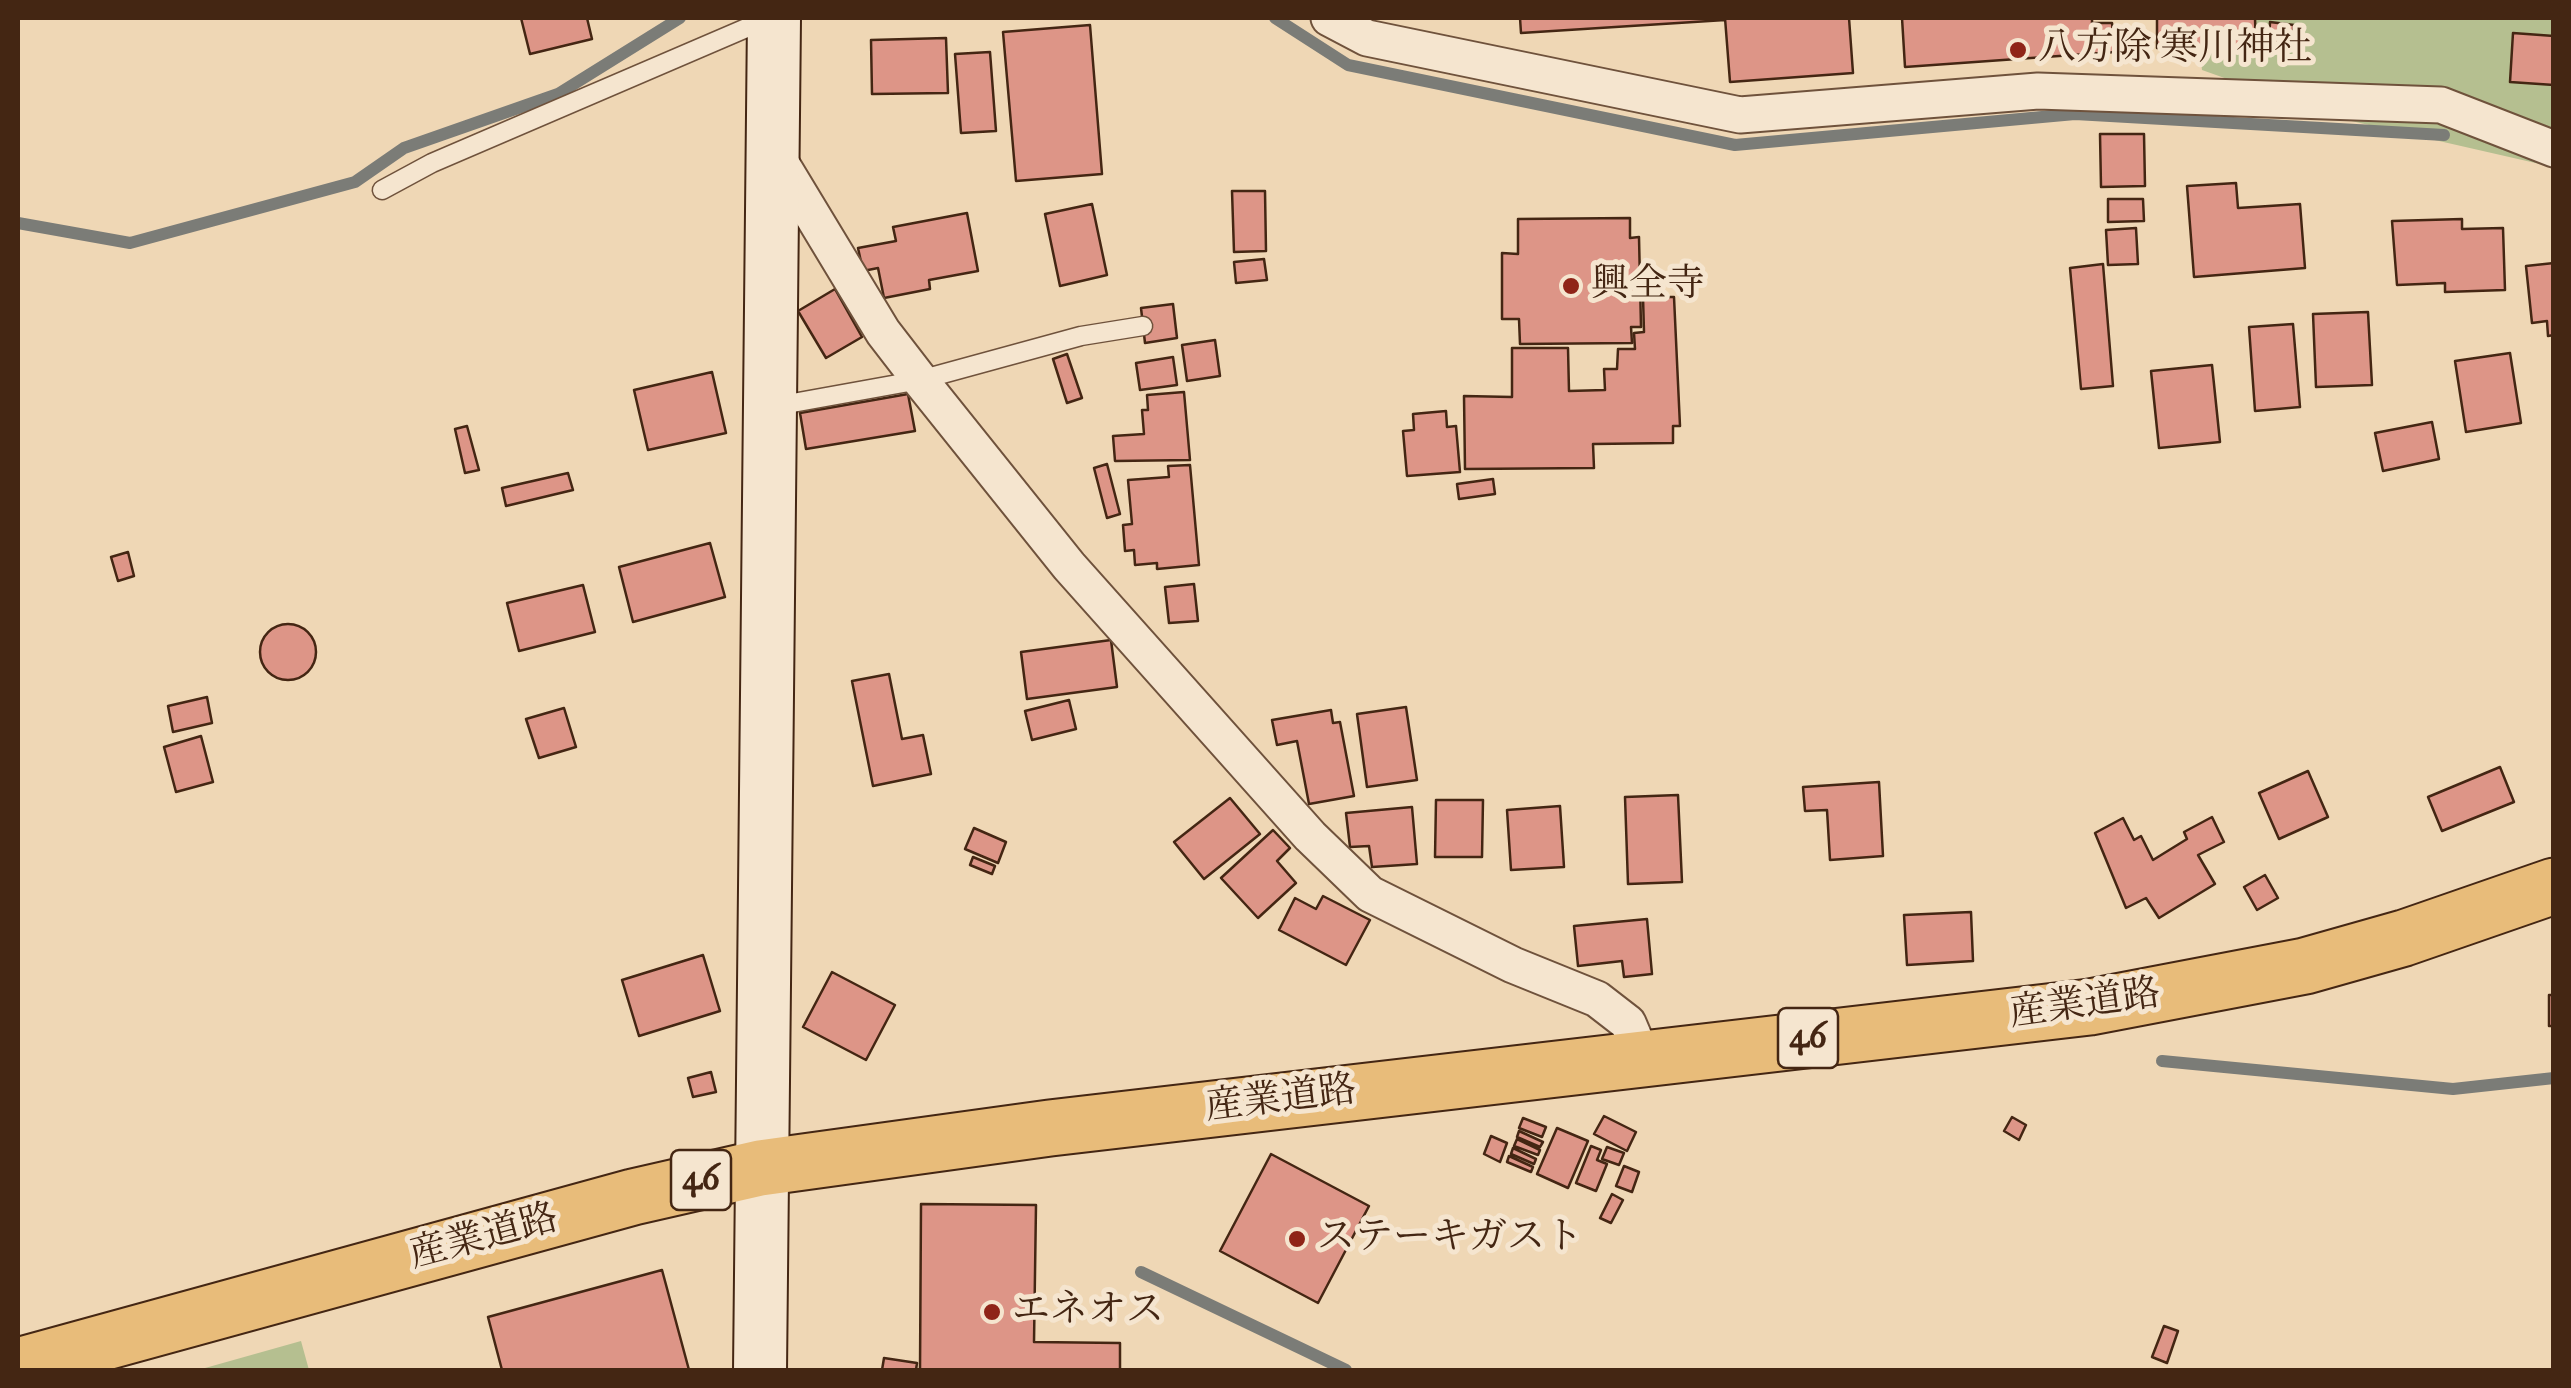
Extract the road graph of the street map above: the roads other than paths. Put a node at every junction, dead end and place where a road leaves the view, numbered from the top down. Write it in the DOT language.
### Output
graph roads {
  1 [pos="772,18"];
  2 [pos="1330,18"];
  3 [pos="2554,149"];
  4 [pos="772,150"];
  5 [pos="382,190"];
  6 [pos="1143,326"];
  7 [pos="920,380"];
  8 [pos="771,407"];
  9 [pos="2554,886"];
  10 [pos="1642,1056"];
  11 [pos="760,1168"];
  12 [pos="18,1366"];
  13 [pos="760,1370"];
  1 -- 4 [label="street"];
  1 -- 5 [label="lane"];
  2 -- 3 [label="street"];
  4 -- 7 [label="street"];
  4 -- 8 [label="street"];
  6 -- 7 [label="lane"];
  7 -- 8 [label="lane"];
  7 -- 10 [label="street"];
  8 -- 11 [label="street"];
  9 -- 10 [label="main road, 産業道路 / 46"];
  10 -- 11 [label="main road, 産業道路 / 46"];
  11 -- 12 [label="main road, 産業道路 / 46"];
  11 -- 13 [label="street"];
}
